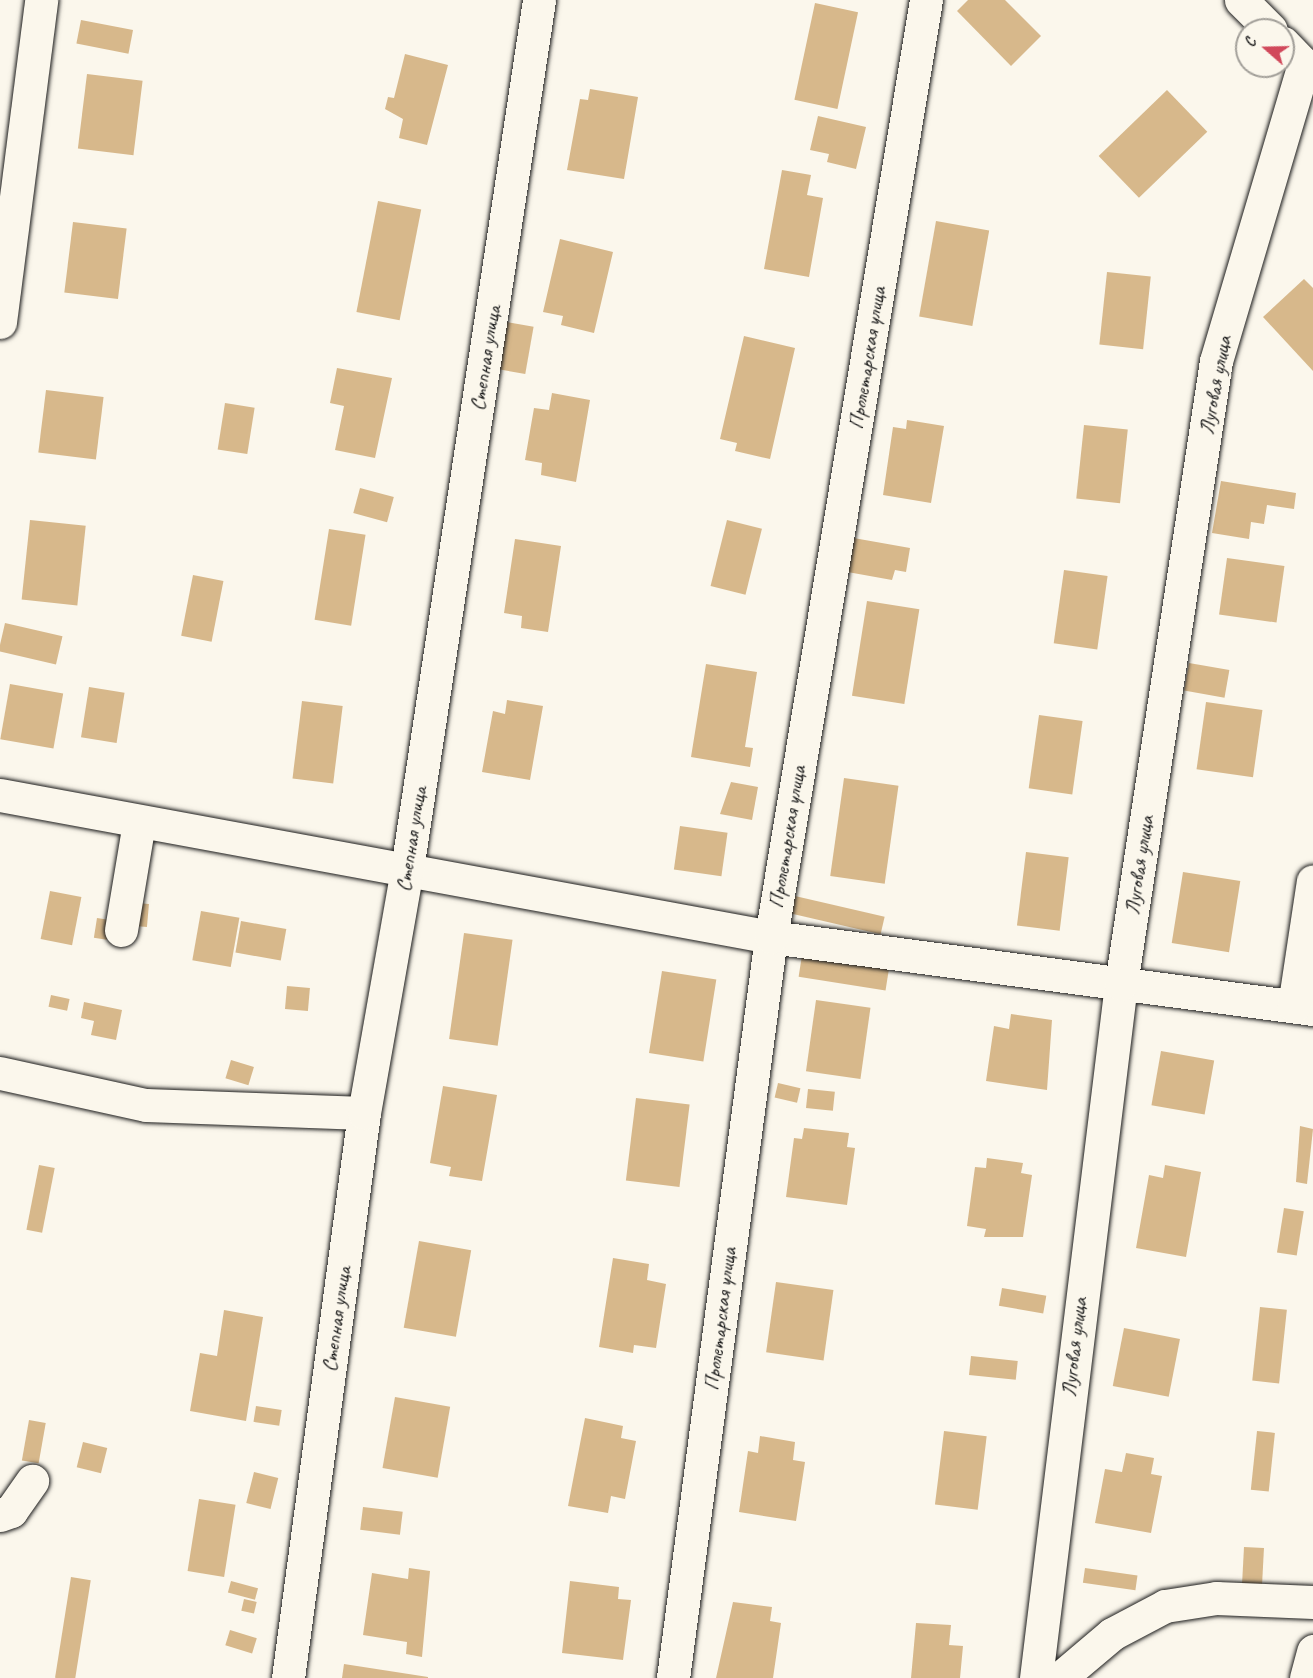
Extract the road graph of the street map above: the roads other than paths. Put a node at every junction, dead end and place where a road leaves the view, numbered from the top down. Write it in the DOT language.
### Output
graph roads {
  1 [pos="41,0"];
  2 [pos="539,0"];
  3 [pos="926,0"];
  4 [pos="1241,0"];
  5 [pos="1258,18"];
  6 [pos="1300,60"];
  7 [pos="0,322"];
  8 [pos="0,795"];
  9 [pos="139,824"];
  10 [pos="407,869"];
  11 [pos="1313,881"];
  12 [pos="121,930"];
  13 [pos="771,937"];
  14 [pos="1120,984"];
  15 [pos="1304,1007"];
  16 [pos="0,1073"];
  17 [pos="364,1113"];
  18 [pos="32,1481"];
  19 [pos="0,1515"];
  20 [pos="1313,1602"];
  21 [pos="1313,1651"];
  22 [pos="288,1678"];
  23 [pos="673,1678"];
  24 [pos="1036,1678"];
  25 [pos="1060,1678"];
  26 [pos="1306,1678"];
  1 -- 7 [label="street"];
  2 -- 10 [label="street, Степная улица"];
  3 -- 13 [label="street, Пролетарская улица"];
  4 -- 5 [label="street"];
  6 -- 14 [label="street, Луговая улица"];
  8 -- 9 [label="street"];
  9 -- 10 [label="street"];
  9 -- 12 [label="street"];
  10 -- 13 [label="street"];
  10 -- 17 [label="street, Степная улица"];
  11 -- 15 [label="street"];
  13 -- 14 [label="street"];
  13 -- 23 [label="street, Пролетарская улица"];
  14 -- 15 [label="street"];
  14 -- 24 [label="street, Луговая улица"];
  16 -- 17 [label="street"];
  17 -- 22 [label="street, Степная улица"];
  18 -- 19 [label="street"];
  20 -- 25 [label="street"];
  21 -- 26 [label="street"];
}
